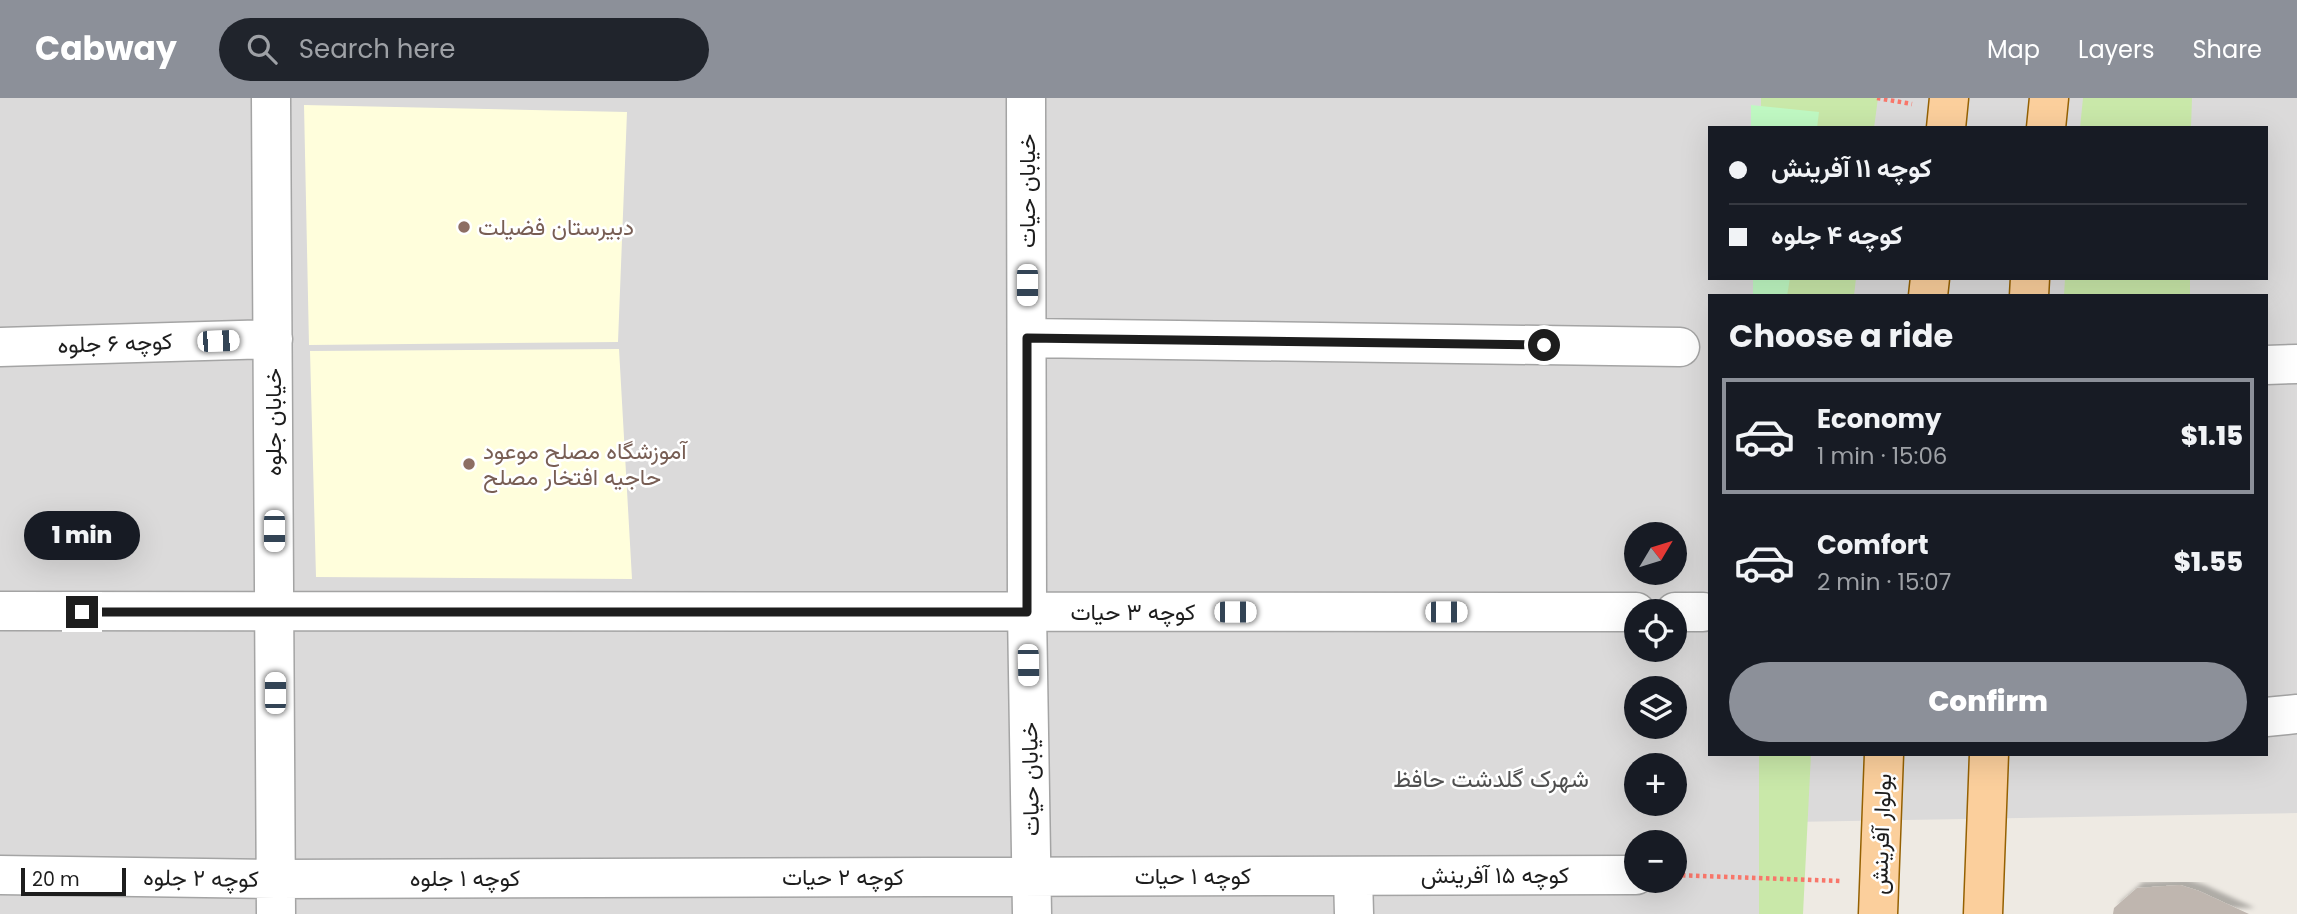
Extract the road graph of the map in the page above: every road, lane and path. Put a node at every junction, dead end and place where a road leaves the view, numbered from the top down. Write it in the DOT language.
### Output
graph roads {
  1 [pos="271,98"];
  2 [pos="1027,98"];
  3 [pos="1949,98"];
  4 [pos="2049,98"];
  5 [pos="1946,126"];
  6 [pos="2046,126"];
  7 [pos="1027,338"];
  8 [pos="273,339"];
  9 [pos="0,346"];
  10 [pos="1680,347"];
  11 [pos="2297,364"];
  12 [pos="2268,365"];
  13 [pos="0,611"];
  14 [pos="1027,612"];
  15 [pos="1624,612"];
  16 [pos="274,613"];
  17 [pos="2297,714"];
  18 [pos="2268,717"];
  19 [pos="1884,756"];
  20 [pos="1990,756"];
  21 [pos="0,875"];
  22 [pos="1624,875"];
  23 [pos="1353,876"];
  24 [pos="1687,876"];
  25 [pos="654,878"];
  26 [pos="1032,895"];
  27 [pos="276,897"];
  28 [pos="1878,898"];
  29 [pos="1353,914"];
  30 [pos="1983,914"];
  1 -- 8 [label="street, خیابان جلوه"];
  2 -- 7 [label="street, خیابان حیات"];
  3 -- 5 [label="main road"];
  4 -- 6 [label="main road"];
  7 -- 10 [label="street"];
  7 -- 14 [label="street, خیابان حیات"];
  8 -- 9 [label="street, کوچه ۶ جلوه"];
  8 -- 16 [label="street, خیابان جلوه"];
  11 -- 12 [label="street"];
  13 -- 16 [label="street, کوچه ۳ حیات"];
  14 -- 15 [label="street, کوچه ۳ حیات"];
  14 -- 16 [label="street, کوچه ۳ حیات"];
  14 -- 26 [label="street, خیابان حیات"];
  16 -- 27 [label="street, خیابان جلوه"];
  17 -- 18 [label="street"];
  19 -- 28 [label="main road, بولوار آفرینش"];
  20 -- 30 [label="main road"];
  21 -- 27 [label="street, کوچه ۲ جلوه"];
  22 -- 23 [label="street, کوچه ۱۵ آفرینش"];
  23 -- 26 [label="street, کوچه ۱ حیات"];
  23 -- 29 [label="street"];
  24 -- 28 [label="path"];
  25 -- 26 [label="street, کوچه ۲ حیات"];
  25 -- 27 [label="street, کوچه ۱ جلوه"];
}
